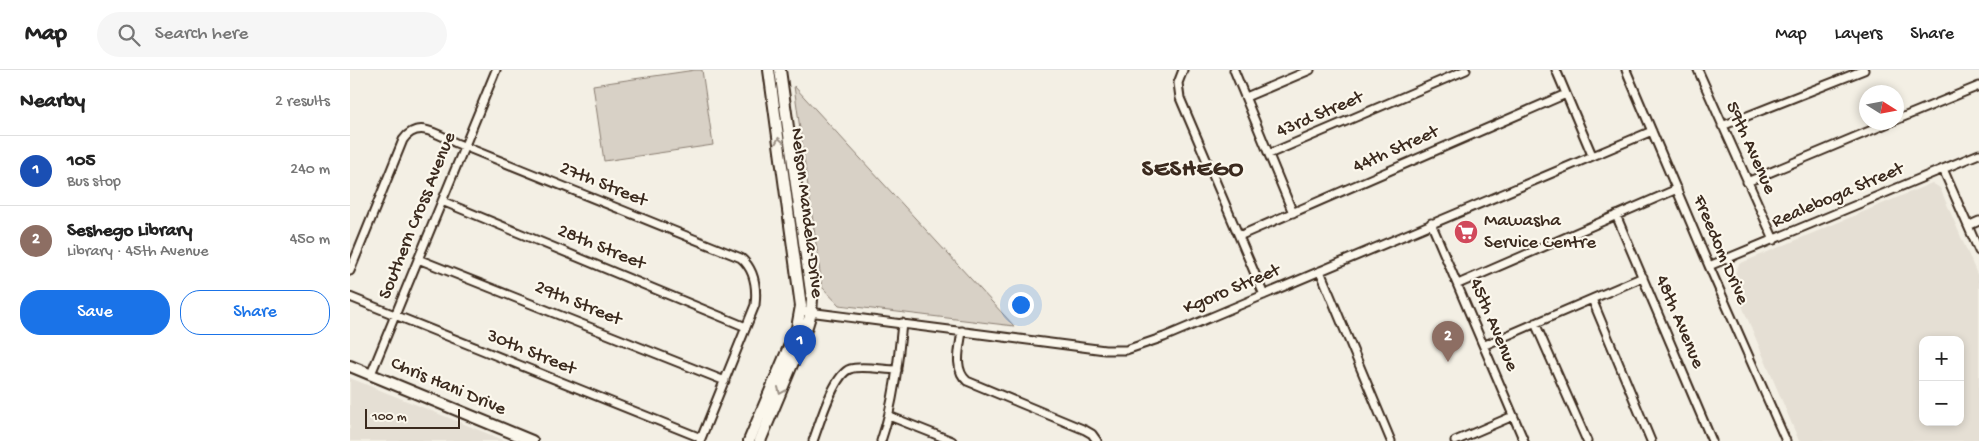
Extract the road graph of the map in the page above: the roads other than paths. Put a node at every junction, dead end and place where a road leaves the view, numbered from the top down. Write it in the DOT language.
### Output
graph roads {
  1 [pos="496,70"];
  2 [pos="769,70"];
  3 [pos="780,70"];
  4 [pos="1183,70"];
  5 [pos="1234,70"];
  6 [pos="1310,70"];
  7 [pos="1466,70"];
  8 [pos="1556,70"];
  9 [pos="1626,70"];
  10 [pos="1698,70"];
  11 [pos="1864,70"];
  12 [pos="1979,86"];
  13 [pos="1566,94"];
  14 [pos="1246,97"];
  15 [pos="1904,117"];
  16 [pos="1722,126"];
  17 [pos="1873,130"];
  18 [pos="1652,131"];
  19 [pos="464,146"];
  20 [pos="1269,154"];
  21 [pos="1979,154"];
  22 [pos="1592,155"];
  23 [pos="1943,169"];
  24 [pos="1747,182"];
  25 [pos="1677,189"];
  26 [pos="442,201"];
  27 [pos="1293,213"];
  28 [pos="1616,215"];
  29 [pos="1979,221"];
  30 [pos="1431,223"];
  31 [pos="1968,226"];
  32 [pos="1238,236"];
  33 [pos="1774,240"];
  34 [pos="1979,251"];
  35 [pos="418,259"];
  36 [pos="1709,266"];
  37 [pos="350,271"];
  38 [pos="1320,271"];
  39 [pos="1643,277"];
  40 [pos="1458,284"];
  41 [pos="1264,295"];
  42 [pos="350,297"];
  43 [pos="1592,300"];
  44 [pos="806,312"];
  45 [pos="395,315"];
  46 [pos="902,323"];
  47 [pos="1535,323"];
  48 [pos="746,327"];
  49 [pos="962,331"];
  50 [pos="1485,345"];
  51 [pos="350,366"];
  52 [pos="897,370"];
  53 [pos="371,374"];
  54 [pos="725,380"];
  55 [pos="889,416"];
  56 [pos="1514,416"];
  57 [pos="700,440"];
  58 [pos="532,441"];
  59 [pos="749,441"];
  60 [pos="760,441"];
  61 [pos="812,441"];
  62 [pos="881,441"];
  63 [pos="952,441"];
  64 [pos="1097,441"];
  65 [pos="1391,441"];
  66 [pos="1457,441"];
  67 [pos="1524,441"];
  68 [pos="1586,441"];
  69 [pos="1651,441"];
  70 [pos="1712,441"];
  71 [pos="1786,441"];
  1 -- 19 [label="street, Southern Cross Avenue"];
  44 -- 2 [label="main road, Nelson Mandela Drive, one-way"];
  3 -- 44 [label="main road, Nelson Mandela Drive"];
  4 -- 32 [label="street"];
  5 -- 14 [label="street"];
  6 -- 14 [label="street"];
  7 -- 20 [label="street, 43rd Street"];
  8 -- 13 [label="street"];
  9 -- 18 [label="street, Freedom Drive"];
  10 -- 16 [label="street, 59th Avenue"];
  11 -- 16 [label="street"];
  12 -- 15 [label="street"];
  13 -- 22 [label="street"];
  13 -- 27 [label="street, 44th Street"];
  14 -- 20 [label="street"];
  16 -- 24 [label="street, 59th Avenue"];
  17 -- 24 [label="street"];
  18 -- 22 [label="street, Kgoro Street"];
  18 -- 25 [label="street, Freedom Drive"];
  19 -- 26 [label="street, Southern Cross Avenue"];
  19 -- 37 [label="street, 27th Street"];
  19 -- 48 [label="street, 27th Street"];
  20 -- 27 [label="street"];
  21 -- 23 [label="street, Realeboga Street"];
  22 -- 30 [label="street, Kgoro Street"];
  23 -- 31 [label="street"];
  23 -- 33 [label="street, Realeboga Street"];
  24 -- 33 [label="street, 59th Avenue"];
  25 -- 28 [label="street"];
  25 -- 36 [label="street, Freedom Drive"];
  26 -- 35 [label="street, Southern Cross Avenue"];
  26 -- 48 [label="street, 28th Street"];
  27 -- 32 [label="street, 44th Street"];
  28 -- 39 [label="street, 48th Avenue"];
  28 -- 40 [label="street"];
  29 -- 31 [label="street"];
  30 -- 38 [label="street, Kgoro Street"];
  30 -- 40 [label="street, 45th Avenue"];
  31 -- 34 [label="street"];
  32 -- 41 [label="street"];
  33 -- 36 [label="street, Realeboga Street"];
  35 -- 45 [label="street, Southern Cross Avenue"];
  35 -- 54 [label="street, 29th Street"];
  36 -- 71 [label="street, Freedom Drive"];
  38 -- 41 [label="street, Kgoro Street"];
  38 -- 65 [label="street"];
  39 -- 43 [label="street"];
  39 -- 70 [label="street, 48th Avenue"];
  40 -- 50 [label="street, 45th Avenue"];
  41 -- 49 [label="street, Kgoro Street"];
  42 -- 45 [label="street, 30th Street"];
  43 -- 47 [label="street"];
  43 -- 69 [label="street"];
  44 -- 46 [label="street, Kgoro Street"];
  44 -- 59 [label="main road, Nelson Mandela Drive"];
  44 -- 60 [label="main road, Nelson Mandela Drive, one-way"];
  45 -- 53 [label="street, Southern Cross Avenue"];
  45 -- 57 [label="street, 30th Street"];
  46 -- 49 [label="street, Kgoro Street"];
  46 -- 52 [label="street"];
  47 -- 50 [label="street"];
  47 -- 68 [label="street"];
  48 -- 54 [label="street, 27th Street"];
  49 -- 64 [label="street"];
  50 -- 56 [label="street, 45th Avenue"];
  51 -- 53 [label="main road, Chris Hani Drive"];
  52 -- 55 [label="street"];
  52 -- 61 [label="street"];
  53 -- 58 [label="main road, Chris Hani Drive"];
  54 -- 57 [label="street, 27th Street"];
  55 -- 62 [label="street"];
  55 -- 63 [label="street"];
  56 -- 66 [label="street"];
  56 -- 67 [label="street, 45th Avenue"];
}
